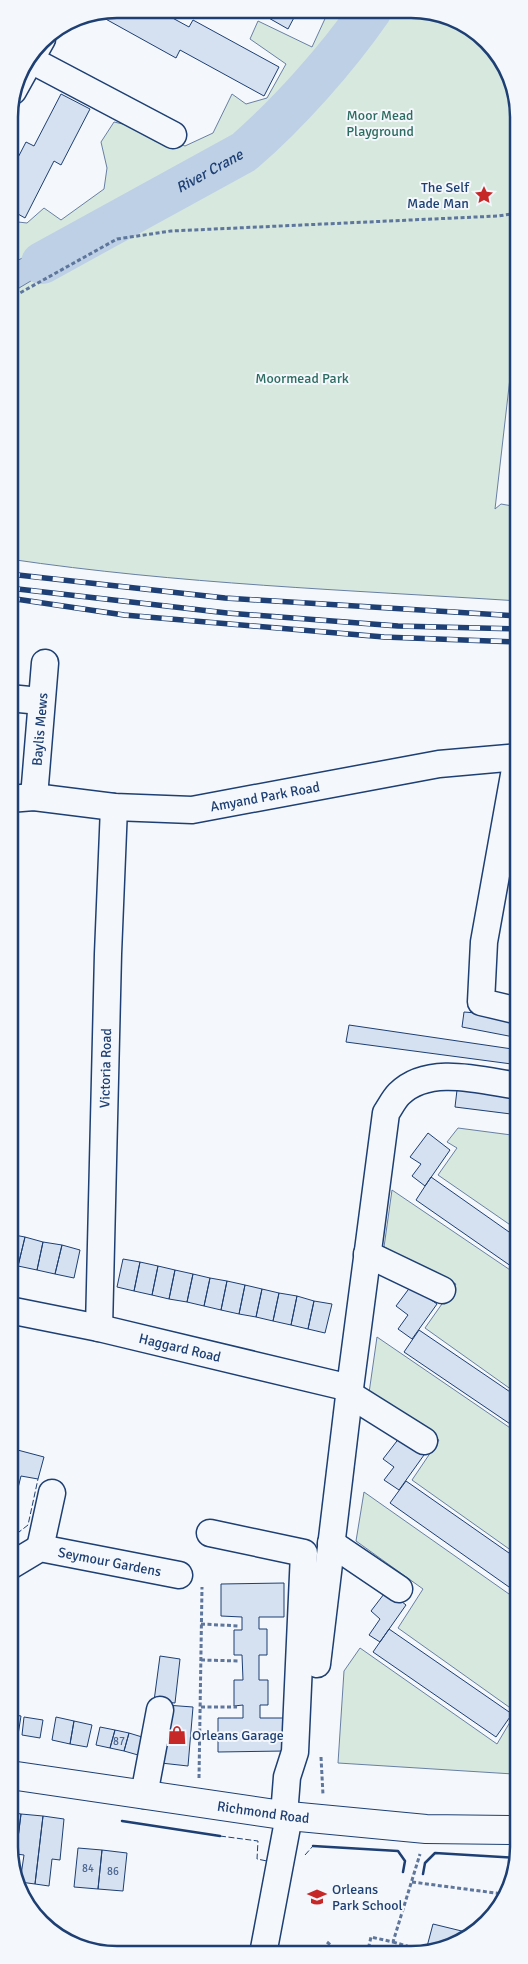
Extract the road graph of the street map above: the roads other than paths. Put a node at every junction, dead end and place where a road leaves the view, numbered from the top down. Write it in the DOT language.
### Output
graph roads {
  1 [pos="41,52"];
  2 [pos="172,135"];
  3 [pos="44,663"];
  4 [pos="18,699"];
  5 [pos="40,701"];
  6 [pos="510,758"];
  7 [pos="21,798"];
  8 [pos="510,801"];
  9 [pos="114,807"];
  10 [pos="510,1009"];
  11 [pos="510,1085"];
  12 [pos="368,1254"];
  13 [pos="442,1290"];
  14 [pos="18,1312"];
  15 [pos="99,1328"];
  16 [pos="350,1391"];
  17 [pos="424,1441"];
  18 [pos="52,1493"];
  19 [pos="210,1533"];
  20 [pos="331,1544"];
  21 [pos="40,1548"];
  22 [pos="18,1561"];
  23 [pos="179,1575"];
  24 [pos="399,1589"];
  25 [pos="317,1664"];
  26 [pos="160,1710"];
  27 [pos="18,1776"];
  28 [pos="144,1795"];
  29 [pos="287,1815"];
  30 [pos="510,1830"];
  31 [pos="264,1947"];
  1 -- 2 [label="street"];
  3 -- 5 [label="street, Baylis Mews"];
  4 -- 5 [label="street"];
  5 -- 7 [label="street, Baylis Mews"];
  6 -- 9 [label="street, Amyand Park Road"];
  7 -- 9 [label="street, Amyand Park Road"];
  8 -- 10 [label="street"];
  9 -- 15 [label="street, Victoria Road"];
  11 -- 12 [label="street"];
  12 -- 13 [label="street"];
  12 -- 16 [label="street"];
  14 -- 15 [label="street, Haggard Road"];
  15 -- 16 [label="street, Haggard Road"];
  16 -- 17 [label="street, Haggard Road"];
  16 -- 20 [label="street"];
  18 -- 21 [label="street, Seymour Gardens"];
  19 -- 29 [label="street"];
  20 -- 24 [label="street"];
  20 -- 25 [label="street"];
  21 -- 22 [label="street, Seymour Gardens"];
  21 -- 23 [label="street, Seymour Gardens"];
  26 -- 28 [label="street"];
  27 -- 28 [label="main road, Richmond Road"];
  28 -- 29 [label="main road, Richmond Road"];
  29 -- 30 [label="main road, Richmond Road"];
  29 -- 31 [label="street"];
}
